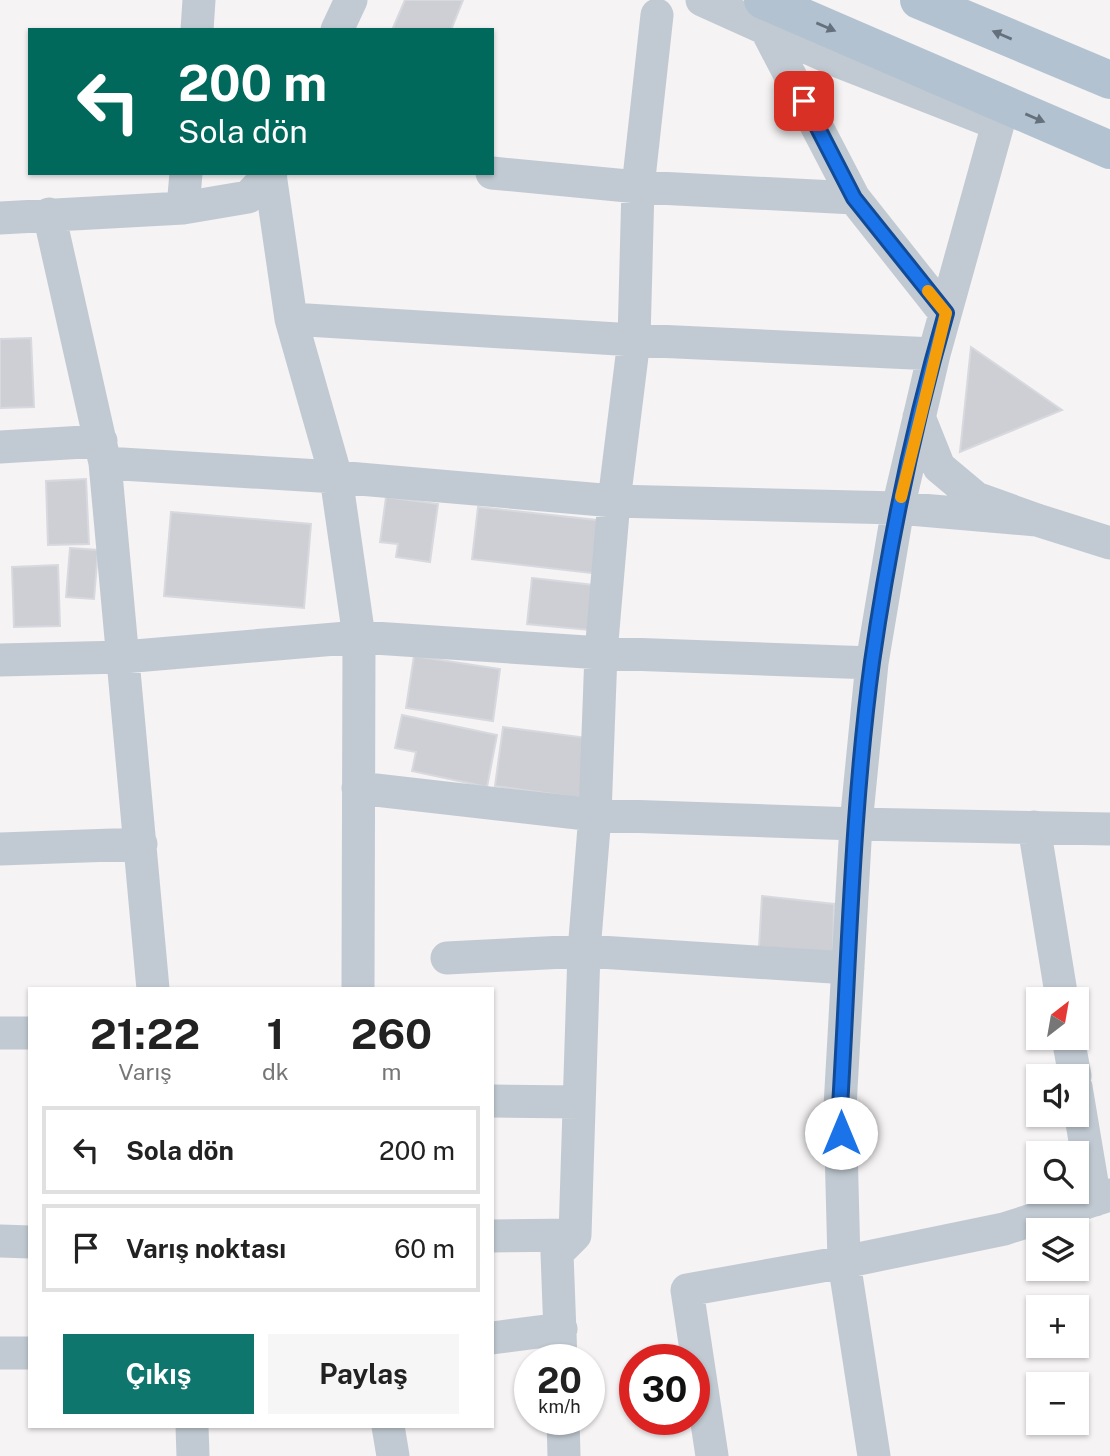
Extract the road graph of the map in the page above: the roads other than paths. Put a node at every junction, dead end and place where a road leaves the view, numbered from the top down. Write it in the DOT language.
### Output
graph roads {
  1 [pos="199,0"];
  2 [pos="351,0"];
  3 [pos="702,0"];
  4 [pos="919,0"];
  5 [pos="765,14"];
  6 [pos="657,15"];
  7 [pos="197,28"];
  8 [pos="338,28"];
  9 [pos="1110,80"];
  10 [pos="1110,150"];
  11 [pos="494,173"];
  12 [pos="186,175"];
  13 [pos="269,175"];
  14 [pos="270,175"];
  15 [pos="638,187"];
  16 [pos="854,198"];
  17 [pos="183,208"];
  18 [pos="49,214"];
  19 [pos="0,218"];
  20 [pos="946,313"];
  21 [pos="291,319"];
  22 [pos="634,340"];
  23 [pos="934,354"];
  24 [pos="919,417"];
  25 [pos="0,447"];
  26 [pos="103,452"];
  27 [pos="336,477"];
  28 [pos="614,501"];
  29 [pos="898,508"];
  30 [pos="1037,520"];
  31 [pos="1110,543"];
  32 [pos="359,637"];
  33 [pos="601,653"];
  34 [pos="124,657"];
  35 [pos="0,660"];
  36 [pos="872,663"];
  37 [pos="358,788"];
  38 [pos="594,815"];
  39 [pos="856,824"];
  40 [pos="1034,827"];
  41 [pos="1110,829"];
  42 [pos="141,844"];
  43 [pos="0,849"];
  44 [pos="584,951"];
  45 [pos="447,958"];
  46 [pos="848,968"];
  47 [pos="153,987"];
  48 [pos="358,987"];
  49 [pos="1060,987"];
  50 [pos="0,1033"];
  51 [pos="28,1033"];
  52 [pos="494,1101"];
  53 [pos="579,1102"];
  54 [pos="1085,1127"];
  55 [pos="1102,1197"];
  56 [pos="575,1235"];
  57 [pos="494,1236"];
  58 [pos="0,1241"];
  59 [pos="28,1242"];
  60 [pos="844,1262"];
  61 [pos="494,1338"];
  62 [pos="551,1344"];
  63 [pos="561,1344"];
  64 [pos="0,1353"];
  65 [pos="28,1353"];
  66 [pos="192,1428"];
  67 [pos="388,1428"];
  68 [pos="564,1435"];
  69 [pos="193,1456"];
  70 [pos="393,1456"];
  71 [pos="565,1456"];
  72 [pos="712,1456"];
  73 [pos="874,1456"];
  1 -- 7 [label="street"];
  2 -- 8 [label="street"];
  3 -- 5 [label="street"];
  9 -- 4 [label="main road, one-way"];
  5 -- 10 [label="main road, one-way"];
  5 -- 16 [label="street"];
  5 -- 20 [label="street"];
  6 -- 15 [label="street"];
  11 -- 15 [label="street"];
  12 -- 17 [label="street"];
  13 -- 17 [label="street"];
  14 -- 21 [label="street"];
  15 -- 16 [label="street"];
  15 -- 22 [label="street"];
  16 -- 20 [label="street"];
  17 -- 18 [label="street"];
  18 -- 19 [label="street"];
  18 -- 26 [label="street"];
  20 -- 23 [label="street"];
  21 -- 22 [label="street"];
  21 -- 27 [label="street"];
  22 -- 23 [label="street"];
  22 -- 28 [label="street"];
  23 -- 24 [label="street"];
  24 -- 29 [label="street"];
  24 -- 30 [label="street"];
  25 -- 26 [label="street"];
  26 -- 27 [label="street"];
  26 -- 34 [label="street"];
  27 -- 28 [label="street"];
  27 -- 32 [label="street"];
  28 -- 29 [label="street"];
  28 -- 33 [label="street"];
  29 -- 30 [label="street"];
  29 -- 36 [label="street"];
  30 -- 31 [label="street"];
  32 -- 33 [label="street"];
  32 -- 34 [label="street"];
  32 -- 37 [label="street"];
  33 -- 36 [label="street"];
  33 -- 38 [label="street"];
  34 -- 35 [label="street"];
  34 -- 42 [label="street"];
  36 -- 39 [label="street"];
  37 -- 38 [label="street"];
  37 -- 48 [label="street"];
  38 -- 39 [label="street"];
  38 -- 44 [label="street"];
  39 -- 40 [label="street"];
  39 -- 46 [label="street"];
  40 -- 41 [label="street"];
  40 -- 49 [label="street"];
  42 -- 43 [label="street"];
  42 -- 47 [label="street"];
  44 -- 45 [label="street"];
  44 -- 46 [label="street"];
  44 -- 53 [label="street"];
  46 -- 60 [label="street"];
  50 -- 51 [label="street"];
  52 -- 53 [label="street"];
  53 -- 56 [label="street"];
  54 -- 55 [label="street"];
  55 -- 60 [label="street"];
  56 -- 57 [label="street"];
  56 -- 63 [label="street"];
  58 -- 59 [label="street"];
  60 -- 72 [label="street"];
  60 -- 73 [label="street"];
  61 -- 62 [label="street"];
  64 -- 65 [label="street"];
  66 -- 69 [label="street"];
  67 -- 70 [label="street"];
  68 -- 71 [label="street"];
}
